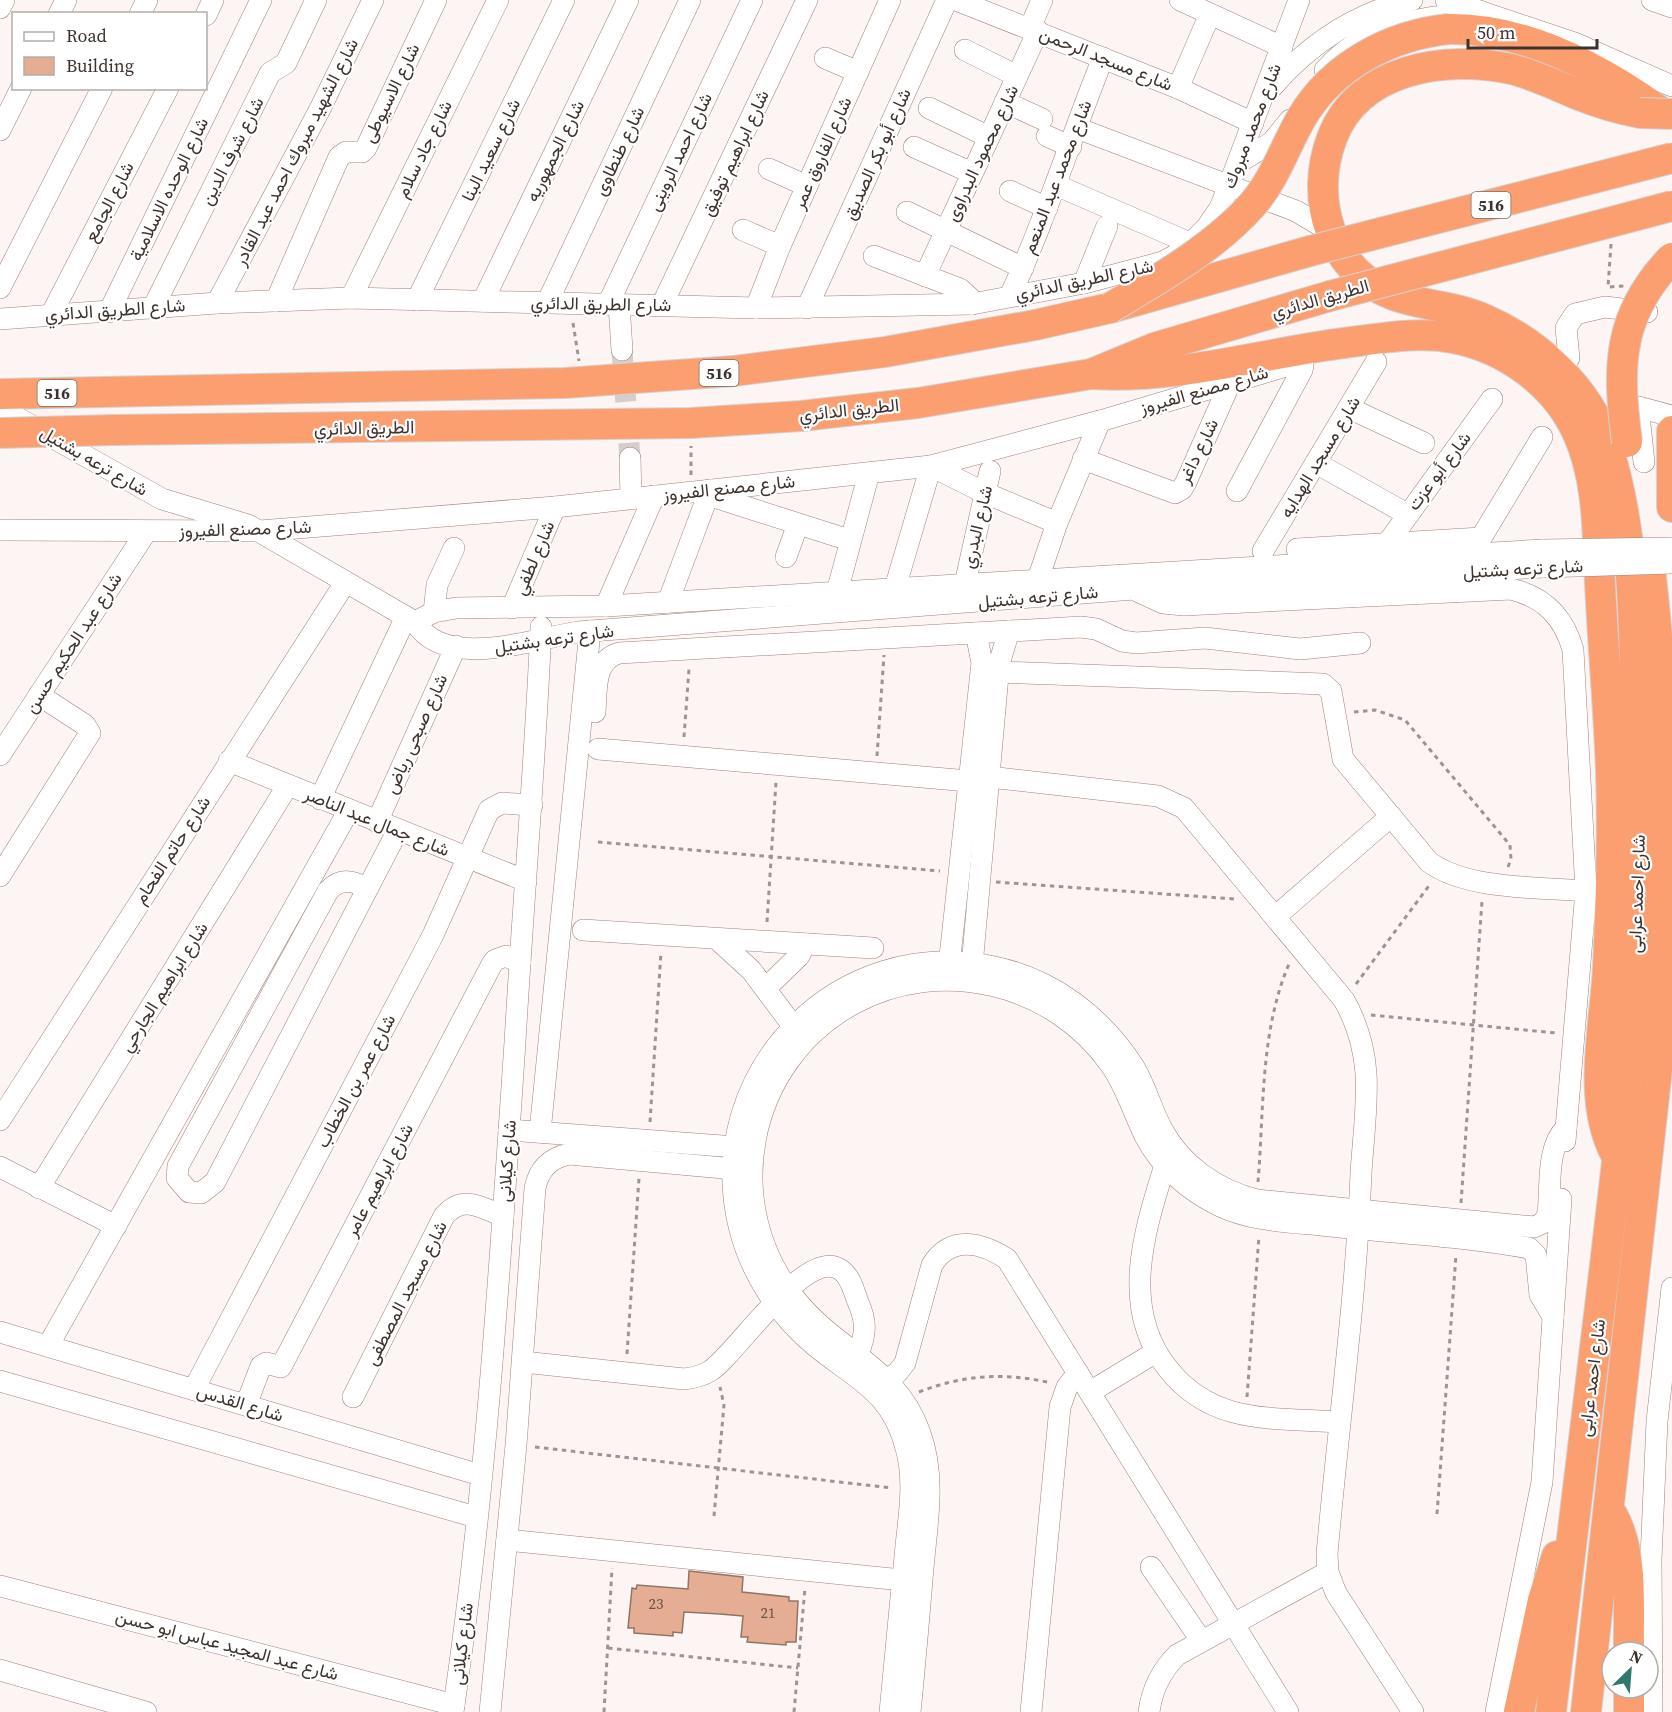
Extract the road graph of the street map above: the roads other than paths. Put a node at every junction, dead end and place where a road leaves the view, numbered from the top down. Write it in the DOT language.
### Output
graph roads {
  1 [pos="4,0"];
  2 [pos="261,0"];
  3 [pos="316,0"];
  4 [pos="373,0"];
  5 [pos="436,0"];
  6 [pos="498,0"];
  7 [pos="564,0"];
  8 [pos="628,0"];
  9 [pos="690,0"];
  10 [pos="752,0"];
  11 [pos="807,0"];
  12 [pos="890,0"];
  13 [pos="947,0"];
  14 [pos="956,0"];
  15 [pos="1042,0"];
  16 [pos="1180,0"];
  17 [pos="1299,0"];
  18 [pos="1412,0"];
  19 [pos="1652,0"];
  20 [pos="1672,7"];
  21 [pos="0,8"];
  22 [pos="1480,11"];
  23 [pos="1210,14"];
  24 [pos="1448,14"];
  25 [pos="1034,30"];
  26 [pos="1539,38"];
  27 [pos="1282,47"];
  28 [pos="965,50"];
  29 [pos="825,57"];
  30 [pos="1103,58"];
  31 [pos="858,72"];
  32 [pos="1017,76"];
  33 [pos="1672,87"];
  34 [pos="1178,88"];
  35 [pos="20,90"];
  36 [pos="101,90"];
  37 [pos="167,90"];
  38 [pos="1262,99"];
  39 [pos="1005,102"];
  40 [pos="929,108"];
  41 [pos="1672,114"];
  42 [pos="1672,122"];
  43 [pos="1254,123"];
  44 [pos="0,130"];
  45 [pos="989,137"];
  46 [pos="1074,137"];
  47 [pos="914,147"];
  48 [pos="1672,158"];
  49 [pos="1238,163"];
  50 [pos="770,169"];
  51 [pos="972,173"];
  52 [pos="1056,185"];
  53 [pos="807,186"];
  54 [pos="1228,188"];
  55 [pos="1010,191"];
  56 [pos="1672,206"];
  57 [pos="1047,208"];
  58 [pos="907,212"];
  59 [pos="1107,226"];
  60 [pos="743,230"];
  61 [pos="946,231"];
  62 [pos="1319,240"];
  63 [pos="1192,244"];
  64 [pos="780,246"];
  65 [pos="874,256"];
  66 [pos="1672,258"];
  67 [pos="1023,268"];
  68 [pos="925,276"];
  69 [pos="1672,280"];
  70 [pos="1084,283"];
  71 [pos="0,288"];
  72 [pos="1010,296"];
  73 [pos="351,298"];
  74 [pos="417,300"];
  75 [pos="276,301"];
  76 [pos="483,301"];
  77 [pos="217,303"];
  78 [pos="547,303"];
  79 [pos="613,304"];
  80 [pos="972,304"];
  81 [pos="662,305"];
  82 [pos="153,308"];
  83 [pos="756,308"];
  84 [pos="807,308"];
  85 [pos="1110,308"];
  86 [pos="109,312"];
  87 [pos="1651,313"];
  88 [pos="51,315"];
  89 [pos="0,319"];
  90 [pos="622,350"];
  91 [pos="1569,358"];
  92 [pos="1376,362"];
  93 [pos="1091,374"];
  94 [pos="1230,383"];
  95 [pos="1492,399"];
  96 [pos="1638,407"];
  97 [pos="1349,408"];
  98 [pos="2,413"];
  99 [pos="1672,416"];
  100 [pos="1100,421"];
  101 [pos="1672,430"];
  102 [pos="1542,437"];
  103 [pos="1424,443"];
  104 [pos="1636,452"];
  105 [pos="630,458"];
  106 [pos="1083,459"];
  107 [pos="1316,463"];
  108 [pos="931,466"];
  109 [pos="990,471"];
  110 [pos="869,473"];
  111 [pos="1237,491"];
  112 [pos="709,493"];
  113 [pos="985,493"];
  114 [pos="654,496"];
  115 [pos="631,498"];
  116 [pos="555,507"];
  117 [pos="1672,507"];
  118 [pos="1407,514"];
  119 [pos="798,524"];
  120 [pos="1057,524"];
  121 [pos="0,530"];
  122 [pos="260,531"];
  123 [pos="146,532"];
  124 [pos="849,540"];
  125 [pos="1387,544"];
  126 [pos="454,548"];
  127 [pos="1672,548"];
  128 [pos="1263,551"];
  129 [pos="786,557"];
  130 [pos="1544,559"];
  131 [pos="1672,563"];
  132 [pos="1135,581"];
  133 [pos="345,583"];
  134 [pos="965,584"];
  135 [pos="895,588"];
  136 [pos="1035,588"];
  137 [pos="837,592"];
  138 [pos="668,602"];
  139 [pos="606,606"];
  140 [pos="512,608"];
  141 [pos="542,608"];
  142 [pos="434,612"];
  143 [pos="411,620"];
  144 [pos="590,631"];
  145 [pos="1009,631"];
  146 [pos="976,633"];
  147 [pos="541,639"];
  148 [pos="1360,643"];
  149 [pos="456,646"];
  150 [pos="999,672"];
  151 [pos="39,695"];
  152 [pos="594,712"];
  153 [pos="597,750"];
  154 [pos="0,755"];
  155 [pos="229,761"];
  156 [pos="979,779"];
  157 [pos="288,785"];
  158 [pos="320,799"];
  159 [pos="532,805"];
  160 [pos="349,810"];
  161 [pos="1391,816"];
  162 [pos="377,822"];
  163 [pos="398,830"];
  164 [pos="469,859"];
  165 [pos="0,876"];
  166 [pos="526,881"];
  167 [pos="368,888"];
  168 [pos="1586,891"];
  169 [pos="1275,917"];
  170 [pos="583,930"];
  171 [pos="717,939"];
  172 [pos="805,944"];
  173 [pos="873,948"];
  174 [pos="520,963"];
  175 [pos="948,971"];
  176 [pos="972,972"];
  177 [pos="766,988"];
  178 [pos="1672,1019"];
  179 [pos="793,1026"];
  180 [pos="1657,1069"];
  181 [pos="0,1119"];
  182 [pos="1566,1128"];
  183 [pos="509,1130"];
  184 [pos="540,1132"];
  185 [pos="743,1148"];
  186 [pos="1618,1158"];
  187 [pos="1165,1165"];
  188 [pos="0,1167"];
  189 [pos="742,1170"];
  190 [pos="39,1188"];
  191 [pos="1259,1209"];
  192 [pos="503,1216"];
  193 [pos="1359,1220"];
  194 [pos="116,1226"];
  195 [pos="1458,1231"];
  196 [pos="1672,1288"];
  197 [pos="781,1296"];
  198 [pos="1553,1317"];
  199 [pos="0,1332"];
  200 [pos="48,1346"];
  201 [pos="1156,1352"];
  202 [pos="858,1354"];
  203 [pos="522,1362"];
  204 [pos="888,1379"];
  205 [pos="1072,1380"];
  206 [pos="0,1381"];
  207 [pos="194,1389"];
  208 [pos="1090,1392"];
  209 [pos="353,1396"];
  210 [pos="246,1405"];
  211 [pos="1338,1422"];
  212 [pos="480,1475"];
  213 [pos="1577,1502"];
  214 [pos="1608,1507"];
  215 [pos="477,1517"];
  216 [pos="507,1540"];
  217 [pos="1152,1567"];
  218 [pos="1328,1572"];
  219 [pos="902,1580"];
  220 [pos="0,1586"];
  221 [pos="1233,1624"];
  222 [pos="1201,1640"];
  223 [pos="1629,1640"];
  224 [pos="904,1666"];
  225 [pos="0,1670"];
  226 [pos="454,1708"];
  227 [pos="146,1712"];
  228 [pos="490,1712"];
  229 [pos="890,1712"];
  230 [pos="910,1712"];
  231 [pos="1031,1712"];
  232 [pos="1149,1712"];
  233 [pos="1288,1712"];
  234 [pos="1413,1712"];
  235 [pos="1496,1712"];
  236 [pos="1519,1712"];
  237 [pos="1551,1712"];
  238 [pos="1586,1712"];
  239 [pos="1652,1712"];
  1 -- 21 [label="street"];
  2 -- 86 [label="street, شارع الوحده الاسلامية"];
  3 -- 82 [label="street, شارع شرف الدين"];
  4 -- 77 [label="street, شارع الشهيد مبروك احمد عبد القادر"];
  5 -- 75 [label="street, شارع الاسيوطى"];
  6 -- 73 [label="street, شارع جاد سلام"];
  7 -- 74 [label="street, شارع سعيد البنا"];
  8 -- 76 [label="street, شارع الجمهوريه"];
  9 -- 78 [label="street, شارع طنطاوى"];
  10 -- 79 [label="street, شارع احمد الروينى"];
  11 -- 81 [label="street, شارع ابراهيم توفيق"];
  12 -- 31 [label="street, شارع الفاروق عمر"];
  13 -- 84 [label="street, شارع أبو بكر الصديق"];
  14 -- 25 [label="street, شارع مسجد الرحمن"];
  15 -- 25 [label="street, شارع محمود البدراوى"];
  16 -- 23 [label="street"];
  17 -- 27 [label="street, شارع محمد مبروك"];
  18 -- 38 [label="street"];
  19 -- 20 [label="street"];
  22 -- 24 [label="street"];
  22 -- 26 [label="street"];
  22 -- 49 [label="street"];
  23 -- 27 [label="street"];
  23 -- 34 [label="street"];
  24 -- 26 [label="highway"];
  24 -- 85 [label="highway, bridge"];
  25 -- 30 [label="street, شارع مسجد الرحمن"];
  25 -- 32 [label="street, شارع محمود البدراوى"];
  26 -- 33 [label="street"];
  26 -- 42 [label="highway"];
  27 -- 38 [label="street, شارع محمد مبروك"];
  28 -- 32 [label="street"];
  29 -- 31 [label="street"];
  30 -- 34 [label="street, شارع مسجد الرحمن"];
  30 -- 46 [label="street, شارع محمد عبد المنعم"];
  31 -- 53 [label="street, شارع الفاروق عمر"];
  32 -- 39 [label="street, شارع محمود البدراوى"];
  34 -- 43 [label="street, شارع مسجد الرحمن"];
  35 -- 44 [label="street"];
  36 -- 71 [label="street"];
  37 -- 88 [label="street, شارع الجامع"];
  38 -- 43 [label="street, شارع محمد مبروك"];
  39 -- 45 [label="street, شارع محمود البدراوى"];
  39 -- 46 [label="street"];
  40 -- 45 [label="street"];
  41 -- 62 [label="highway, شارع احمد عرابى, bridge"];
  43 -- 49 [label="street, شارع محمد مبروك"];
  45 -- 51 [label="street, شارع محمود البدراوى"];
  46 -- 52 [label="street, شارع محمد عبد المنعم"];
  46 -- 54 [label="street"];
  47 -- 51 [label="street"];
  48 -- 62 [label="highway, 516, bridge"];
  49 -- 54 [label="street, شارع محمد مبروك"];
  50 -- 53 [label="street"];
  51 -- 61 [label="street, شارع محمود البدراوى"];
  52 -- 57 [label="street, شارع محمد عبد المنعم"];
  52 -- 63 [label="street"];
  53 -- 64 [label="street, شارع الفاروق عمر"];
  54 -- 62 [label="street"];
  54 -- 63 [label="street, شارع محمد مبروك"];
  55 -- 57 [label="street"];
  56 -- 93 [label="highway, الطريق الدائري / 516, bridge"];
  57 -- 67 [label="street, شارع محمد عبد المنعم"];
  58 -- 61 [label="street"];
  59 -- 70 [label="street"];
  60 -- 64 [label="street"];
  61 -- 67 [label="street"];
  61 -- 68 [label="street, شارع محمود البدراوى"];
  62 -- 85 [label="highway, 516"];
  62 -- 186 [label="highway, شارع احمد عرابى"];
  63 -- 70 [label="street, شارع الطريق الدائري"];
  64 -- 83 [label="street, شارع الفاروق عمر"];
  65 -- 68 [label="street"];
  66 -- 104 [label="highway, شارع احمد عرابى, bridge"];
  67 -- 72 [label="street, شارع محمد عبد المنعم"];
  68 -- 80 [label="street"];
  69 -- 87 [label="street"];
  70 -- 72 [label="street, شارع الطريق الدائري"];
  72 -- 80 [label="street, شارع الطريق الدائري"];
  73 -- 74 [label="street, شارع الطريق الدائري"];
  73 -- 75 [label="street, شارع الطريق الدائري"];
  74 -- 76 [label="street, شارع الطريق الدائري"];
  75 -- 77 [label="street, شارع الطريق الدائري"];
  76 -- 78 [label="street, شارع الطريق الدائري"];
  77 -- 82 [label="street, شارع الطريق الدائري"];
  78 -- 79 [label="street, شارع الطريق الدائري"];
  79 -- 81 [label="street, شارع الطريق الدائري"];
  79 -- 90 [label="street"];
  80 -- 84 [label="street, شارع الطريق الدائري"];
  81 -- 83 [label="street, شارع الطريق الدائري"];
  82 -- 86 [label="street, شارع الطريق الدائري"];
  83 -- 84 [label="street, شارع الطريق الدائري"];
  85 -- 98 [label="highway, 516"];
  86 -- 88 [label="street, شارع الطريق الدائري"];
  87 -- 91 [label="street"];
  87 -- 96 [label="street"];
  88 -- 89 [label="street, شارع الطريق الدائري"];
  92 -- 97 [label="street, شارع مسجد الهدايه"];
  93 -- 98 [label="highway, الطريق الدائري / 516, bridge"];
  93 -- 186 [label="highway"];
  94 -- 100 [label="street, شارع مصنع الفيروز"];
  94 -- 106 [label="street, شارع داغر"];
  94 -- 111 [label="street, شارع مصنع الفيروز"];
  95 -- 118 [label="street, شارع أبو عزت"];
  96 -- 99 [label="street"];
  96 -- 104 [label="street"];
  97 -- 103 [label="street"];
  97 -- 107 [label="street, شارع مسجد الهدايه"];
  98 -- 122 [label="street, شارع ترعه بشتيل"];
  100 -- 106 [label="street"];
  100 -- 108 [label="street, شارع مصنع الفيروز"];
  101 -- 117 [label="highway"];
  102 -- 125 [label="street, شارع ترعه بشتيل"];
  104 -- 180 [label="highway, شارع احمد عرابى"];
  105 -- 115 [label="street"];
  106 -- 120 [label="street"];
  107 -- 118 [label="street"];
  107 -- 128 [label="street, شارع مسجد الهدايه"];
  108 -- 110 [label="street, شارع مصنع الفيروز"];
  108 -- 113 [label="street"];
  108 -- 135 [label="street"];
  109 -- 113 [label="street, شارع البدري"];
  110 -- 112 [label="street, شارع مصنع الفيروز"];
  110 -- 124 [label="street"];
  112 -- 114 [label="street, شارع مصنع الفيروز"];
  112 -- 119 [label="street"];
  112 -- 138 [label="street"];
  113 -- 120 [label="street"];
  113 -- 134 [label="street, شارع البدري"];
  114 -- 115 [label="street, شارع مصنع الفيروز"];
  114 -- 139 [label="street"];
  115 -- 116 [label="street, شارع مصنع الفيروز"];
  116 -- 122 [label="street, شارع مصنع الفيروز"];
  116 -- 140 [label="street, شارع لطفي"];
  118 -- 125 [label="street, شارع أبو عزت"];
  119 -- 124 [label="street"];
  119 -- 129 [label="street"];
  120 -- 136 [label="street"];
  121 -- 123 [label="street, شارع مصنع الفيروز"];
  122 -- 123 [label="street, شارع مصنع الفيروز"];
  122 -- 133 [label="street, شارع ترعه بشتيل"];
  123 -- 151 [label="street, شارع عبد الحكيم حسن"];
  124 -- 137 [label="street"];
  125 -- 128 [label="street, شارع ترعه بشتيل"];
  126 -- 142 [label="street"];
  127 -- 130 [label="street, شارع ترعه بشتيل, bridge"];
  128 -- 132 [label="street, شارع ترعه بشتيل"];
  130 -- 131 [label="street, شارع ترعه بشتيل, bridge"];
  130 -- 132 [label="street, شارع ترعه بشتيل"];
  132 -- 136 [label="street, شارع ترعه بشتيل"];
  132 -- 168 [label="street"];
  133 -- 143 [label="street, شارع ترعه بشتيل"];
  133 -- 155 [label="street, شارع حاتم الفحام"];
  134 -- 135 [label="street, شارع ترعه بشتيل"];
  134 -- 136 [label="street, شارع ترعه بشتيل"];
  135 -- 137 [label="street, شارع ترعه بشتيل"];
  136 -- 144 [label="street, شارع ترعه بشتيل"];
  137 -- 138 [label="street, شارع ترعه بشتيل"];
  138 -- 139 [label="street, شارع ترعه بشتيل"];
  139 -- 141 [label="street, شارع ترعه بشتيل"];
  140 -- 141 [label="street, شارع ترعه بشتيل"];
  140 -- 142 [label="street, شارع ترعه بشتيل"];
  141 -- 147 [label="street, شارع كيلانى"];
  142 -- 143 [label="street, شارع ترعه بشتيل"];
  143 -- 149 [label="street, شارع ترعه بشتيل"];
  143 -- 158 [label="street"];
  144 -- 147 [label="street, شارع ترعه بشتيل"];
  144 -- 184 [label="street"];
  145 -- 146 [label="street"];
  145 -- 148 [label="street"];
  145 -- 150 [label="street"];
  146 -- 152 [label="street"];
  146 -- 156 [label="street"];
  147 -- 149 [label="street, شارع ترعه بشتيل"];
  147 -- 159 [label="street, شارع كيلانى"];
  149 -- 162 [label="street, شارع صبحى رياض"];
  150 -- 156 [label="street"];
  150 -- 161 [label="street"];
  151 -- 154 [label="street, شارع عبد الحكيم حسن"];
  151 -- 165 [label="street"];
  153 -- 156 [label="street"];
  155 -- 157 [label="street, شارع جمال عبد الناصر"];
  155 -- 181 [label="street, شارع حاتم الفحام"];
  156 -- 169 [label="street"];
  156 -- 175 [label="street"];
  156 -- 176 [label="street"];
  157 -- 158 [label="street, شارع جمال عبد الناصر"];
  157 -- 190 [label="street, شارع ابراهيم الجارحي"];
  158 -- 160 [label="street, شارع جمال عبد الناصر"];
  159 -- 164 [label="street, شارع عمر بن الخطاب"];
  159 -- 166 [label="street, شارع كيلانى"];
  160 -- 162 [label="street, شارع جمال عبد الناصر"];
  160 -- 194 [label="street"];
  161 -- 168 [label="street"];
  161 -- 169 [label="street"];
  162 -- 163 [label="street, شارع جمال عبد الناصر"];
  163 -- 164 [label="street, شارع جمال عبد الناصر"];
  163 -- 167 [label="street"];
  164 -- 166 [label="street, شارع جمال عبد الناصر"];
  164 -- 207 [label="street, شارع عمر بن الخطاب"];
  166 -- 174 [label="street, شارع كيلانى"];
  167 -- 167 [label="street"];
  168 -- 182 [label="street"];
  169 -- 193 [label="street"];
  170 -- 171 [label="street"];
  171 -- 172 [label="street"];
  171 -- 177 [label="street"];
  172 -- 173 [label="street"];
  172 -- 177 [label="street"];
  174 -- 183 [label="street, شارع كيلانى"];
  174 -- 210 [label="street, شارع ابراهيم عامر"];
  175 -- 176 [label="street"];
  175 -- 179 [label="street"];
  175 -- 185 [label="street"];
  176 -- 187 [label="street"];
  176 -- 191 [label="street"];
  177 -- 179 [label="street"];
  178 -- 180 [label="highway"];
  179 -- 185 [label="street"];
  180 -- 214 [label="highway, شارع احمد عرابى"];
  182 -- 195 [label="street"];
  182 -- 198 [label="street"];
  183 -- 184 [label="street"];
  183 -- 192 [label="street, شارع كيلانى"];
  184 -- 185 [label="street"];
  185 -- 189 [label="street"];
  186 -- 213 [label="highway, شارع احمد عرابى"];
  187 -- 191 [label="street"];
  187 -- 201 [label="street"];
  188 -- 190 [label="street"];
  189 -- 197 [label="street"];
  189 -- 203 [label="street"];
  190 -- 194 [label="street"];
  191 -- 193 [label="street"];
  192 -- 209 [label="street, شارع مسجد المصطفى"];
  192 -- 212 [label="street, شارع كيلانى"];
  193 -- 195 [label="street"];
  193 -- 211 [label="street"];
  194 -- 200 [label="street"];
  195 -- 198 [label="street"];
  196 -- 239 [label="street"];
  197 -- 202 [label="street"];
  197 -- 202 [label="street"];
  197 -- 203 [label="street"];
  197 -- 219 [label="street"];
  198 -- 235 [label="street"];
  199 -- 200 [label="street, شارع القدس"];
  200 -- 207 [label="street, شارع القدس"];
  201 -- 208 [label="street"];
  201 -- 211 [label="street"];
  202 -- 204 [label="street"];
  203 -- 216 [label="street"];
  204 -- 205 [label="street"];
  204 -- 224 [label="street"];
  205 -- 208 [label="street"];
  205 -- 231 [label="street"];
  206 -- 215 [label="street"];
  207 -- 210 [label="street, شارع القدس"];
  208 -- 221 [label="street"];
  210 -- 212 [label="street, شارع القدس"];
  211 -- 218 [label="street"];
  212 -- 215 [label="street, شارع كيلانى"];
  213 -- 236 [label="highway"];
  213 -- 237 [label="highway, شارع احمد عرابى"];
  214 -- 223 [label="highway"];
  214 -- 238 [label="highway, شارع احمد عرابى"];
  215 -- 226 [label="street, شارع كيلانى"];
  216 -- 219 [label="street"];
  216 -- 228 [label="street"];
  217 -- 222 [label="street"];
  218 -- 221 [label="street"];
  218 -- 234 [label="street"];
  219 -- 224 [label="street"];
  220 -- 226 [label="street, شارع عبد المجيد عباس ابو حسن"];
  221 -- 222 [label="street"];
  221 -- 233 [label="street"];
  222 -- 232 [label="street"];
  224 -- 229 [label="street"];
  224 -- 230 [label="street"];
  225 -- 227 [label="street"];
}
